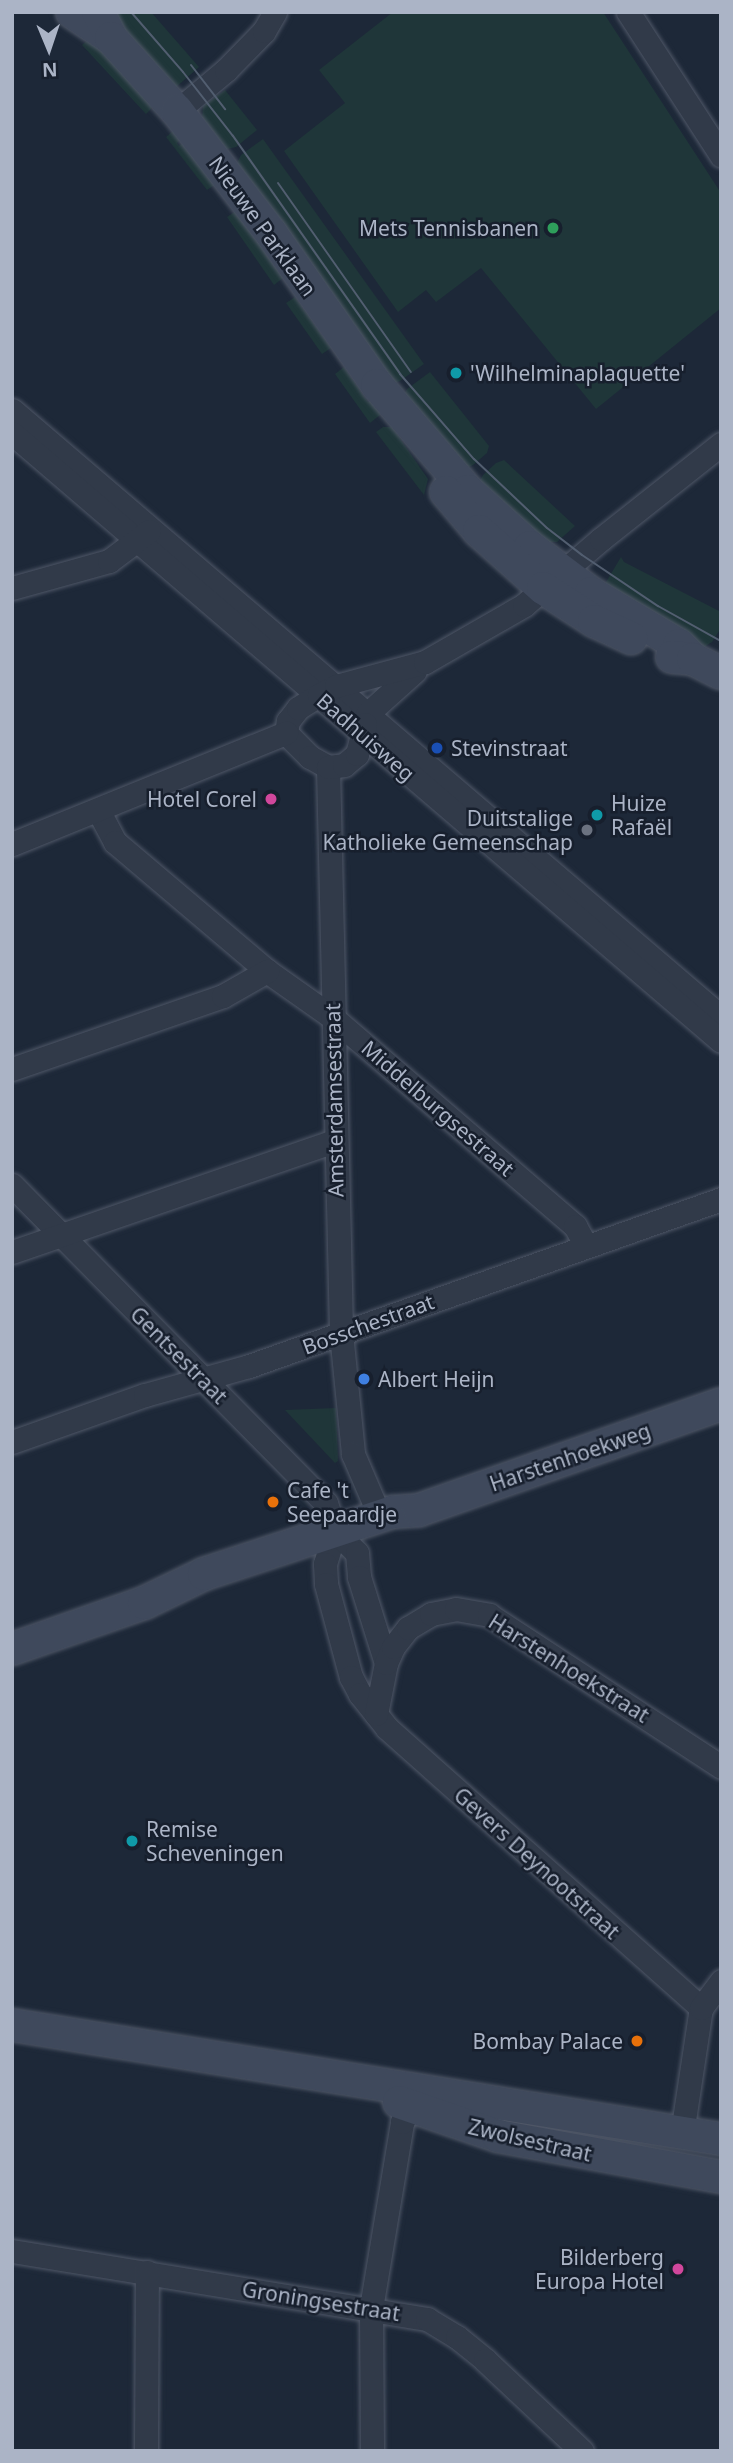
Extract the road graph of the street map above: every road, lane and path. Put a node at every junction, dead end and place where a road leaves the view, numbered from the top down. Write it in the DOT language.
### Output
graph roads {
  1 [pos="72,12"];
  2 [pos="275,12"];
  3 [pos="628,12"];
  4 [pos="105,25"];
  5 [pos="177,111"];
  6 [pos="721,155"];
  7 [pos="12,410"];
  8 [pos="12,433"];
  9 [pos="721,444"];
  10 [pos="145,535"];
  11 [pos="553,580"];
  12 [pos="12,588"];
  13 [pos="425,662"];
  14 [pos="721,673"];
  15 [pos="328,690"];
  16 [pos="364,724"];
  17 [pos="286,733"];
  18 [pos="328,767"];
  19 [pos="98,810"];
  20 [pos="12,844"];
  21 [pos="267,971"];
  22 [pos="332,1017"];
  23 [pos="721,1017"];
  24 [pos="721,1041"];
  25 [pos="12,1069"];
  26 [pos="335,1141"];
  27 [pos="12,1185"];
  28 [pos="721,1199"];
  29 [pos="61,1235"];
  30 [pos="586,1246"];
  31 [pos="12,1252"];
  32 [pos="341,1333"];
  33 [pos="202,1379"];
  34 [pos="721,1404"];
  35 [pos="12,1442"];
  36 [pos="374,1503"];
  37 [pos="337,1542"];
  38 [pos="12,1649"];
  39 [pos="386,1663"];
  40 [pos="376,1714"];
  41 [pos="721,1767"];
  42 [pos="721,1980"];
  43 [pos="701,2008"];
  44 [pos="12,2025"];
  45 [pos="416,2099"];
  46 [pos="682,2133"];
  47 [pos="721,2139"];
  48 [pos="721,2177"];
  49 [pos="12,2251"];
  50 [pos="147,2272"];
  51 [pos="371,2308"];
  52 [pos="146,2451"];
  53 [pos="372,2451"];
  54 [pos="582,2451"];
  1 -- 4 [label="main road, Nieuwe Parklaan"];
  2 -- 5 [label="street"];
  3 -- 6 [label="street"];
  4 -- 5 [label="main road, Nieuwe Parklaan"];
  5 -- 11 [label="main road, Nieuwe Parklaan"];
  7 -- 10 [label="street, Badhuisweg"];
  8 -- 10 [label="street, Badhuisweg"];
  9 -- 11 [label="street"];
  10 -- 12 [label="street"];
  10 -- 15 [label="street, Badhuisweg"];
  11 -- 13 [label="street"];
  11 -- 14 [label="main road, Nieuwe Parklaan"];
  13 -- 15 [label="street"];
  13 -- 16 [label="street"];
  15 -- 16 [label="street, Badhuisweg"];
  15 -- 17 [label="street"];
  16 -- 18 [label="street"];
  16 -- 23 [label="street, Badhuisweg"];
  16 -- 24 [label="street, Badhuisweg"];
  17 -- 18 [label="street"];
  17 -- 19 [label="street"];
  18 -- 22 [label="street, Amsterdamsestraat"];
  19 -- 20 [label="street"];
  19 -- 21 [label="street, Middelburgsestraat"];
  21 -- 22 [label="street, Middelburgsestraat"];
  21 -- 25 [label="street"];
  22 -- 26 [label="street, Amsterdamsestraat"];
  22 -- 30 [label="street, Middelburgsestraat"];
  26 -- 29 [label="street"];
  26 -- 32 [label="street, Amsterdamsestraat"];
  27 -- 29 [label="street, Gentsestraat"];
  28 -- 30 [label="street, Bosschestraat"];
  29 -- 31 [label="street"];
  29 -- 33 [label="street, Gentsestraat"];
  30 -- 32 [label="street, Bosschestraat"];
  32 -- 33 [label="street, Bosschestraat"];
  32 -- 36 [label="street, Amsterdamsestraat"];
  33 -- 35 [label="street, Bosschestraat"];
  33 -- 37 [label="street, Gentsestraat"];
  34 -- 37 [label="main road, Harstenhoekweg"];
  37 -- 38 [label="main road, Harstenhoekweg"];
  37 -- 39 [label="street, Gentsestraat"];
  37 -- 40 [label="street, Gevers Deynootstraat"];
  39 -- 40 [label="street"];
  39 -- 41 [label="street, Harstenhoekstraat"];
  40 -- 43 [label="street, Gevers Deynootstraat"];
  42 -- 43 [label="street"];
  43 -- 46 [label="street"];
  44 -- 45 [label="main road, Zwolsestraat"];
  45 -- 46 [label="main road, Zwolsestraat"];
  45 -- 48 [label="main road, Zwolsestraat"];
  45 -- 51 [label="street"];
  46 -- 47 [label="main road, Zwolsestraat"];
  49 -- 50 [label="street, Groningsestraat"];
  50 -- 51 [label="street, Groningsestraat"];
  50 -- 52 [label="street"];
  51 -- 53 [label="street"];
  51 -- 54 [label="street, Groningsestraat"];
}
